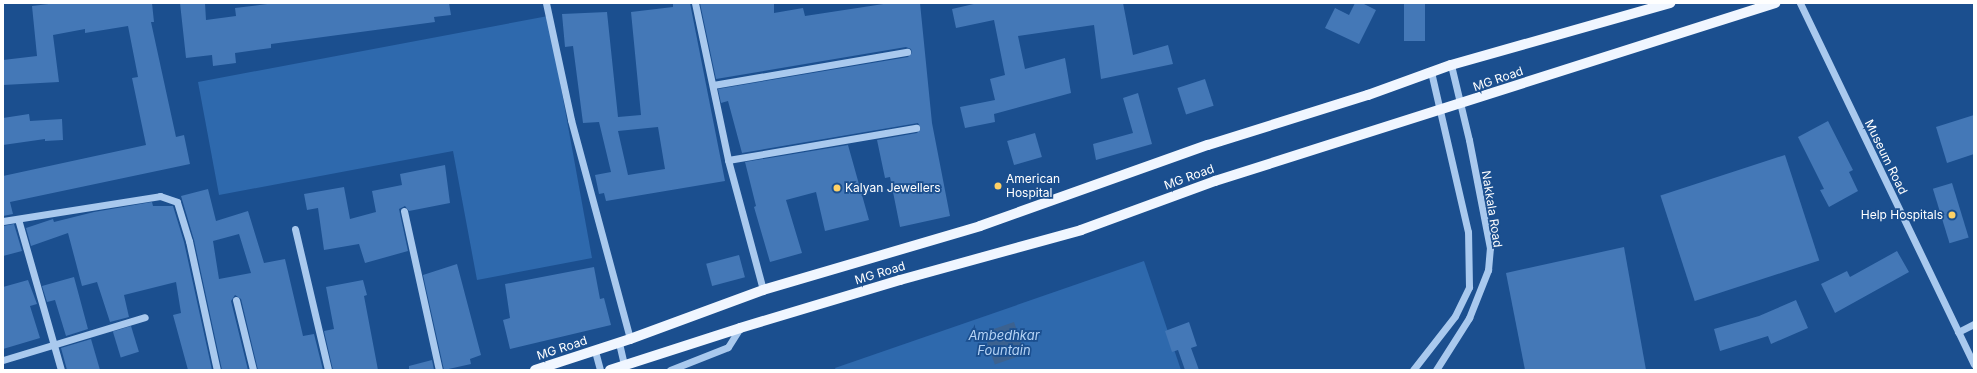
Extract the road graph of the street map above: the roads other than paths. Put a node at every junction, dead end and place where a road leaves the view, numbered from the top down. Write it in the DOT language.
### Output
graph roads {
  1 [pos="546,3"];
  2 [pos="695,3"];
  3 [pos="1670,3"];
  4 [pos="1774,3"];
  5 [pos="1800,3"];
  6 [pos="907,52"];
  7 [pos="1451,65"];
  8 [pos="1431,72"];
  9 [pos="713,84"];
  10 [pos="1462,104"];
  11 [pos="1441,111"];
  12 [pos="916,128"];
  13 [pos="728,160"];
  14 [pos="404,211"];
  15 [pos="18,219"];
  16 [pos="3,221"];
  17 [pos="295,229"];
  18 [pos="763,290"];
  19 [pos="236,300"];
  20 [pos="145,317"];
  21 [pos="1974,324"];
  22 [pos="740,328"];
  23 [pos="1958,332"];
  24 [pos="630,339"];
  25 [pos="619,343"];
  26 [pos="53,346"];
  27 [pos="595,351"];
  28 [pos="3,360"];
  29 [pos="1974,364"];
  30 [pos="625,367"];
  31 [pos="61,370"];
  32 [pos="218,370"];
  33 [pos="253,370"];
  34 [pos="328,370"];
  35 [pos="439,370"];
  36 [pos="534,370"];
  37 [pos="600,370"];
  38 [pos="610,370"];
  39 [pos="670,370"];
  40 [pos="1413,370"];
  41 [pos="1436,370"];
  1 -- 24 [label="street"];
  2 -- 9 [label="street"];
  3 -- 7 [label="main road, MG Road"];
  4 -- 10 [label="main road, MG Road"];
  5 -- 23 [label="street, Museum Road"];
  6 -- 9 [label="street"];
  7 -- 8 [label="main road, MG Road"];
  7 -- 10 [label="street, Nakkala Road"];
  8 -- 11 [label="street"];
  8 -- 18 [label="main road, MG Road"];
  9 -- 13 [label="street"];
  10 -- 11 [label="main road, MG Road"];
  10 -- 41 [label="street, Nakkala Road"];
  11 -- 22 [label="main road, MG Road"];
  11 -- 40 [label="street"];
  12 -- 13 [label="street"];
  13 -- 18 [label="street"];
  14 -- 35 [label="street"];
  15 -- 16 [label="street"];
  15 -- 26 [label="street"];
  15 -- 32 [label="street"];
  17 -- 34 [label="street"];
  18 -- 24 [label="main road, MG Road"];
  19 -- 33 [label="street"];
  20 -- 26 [label="street"];
  21 -- 23 [label="street"];
  22 -- 30 [label="main road, MG Road"];
  22 -- 39 [label="street"];
  23 -- 29 [label="street, Museum Road"];
  24 -- 25 [label="main road, MG Road"];
  25 -- 27 [label="main road, MG Road"];
  25 -- 30 [label="street"];
  26 -- 28 [label="street"];
  26 -- 31 [label="street"];
  27 -- 36 [label="main road, MG Road"];
  27 -- 37 [label="street"];
  30 -- 38 [label="main road, MG Road"];
}
